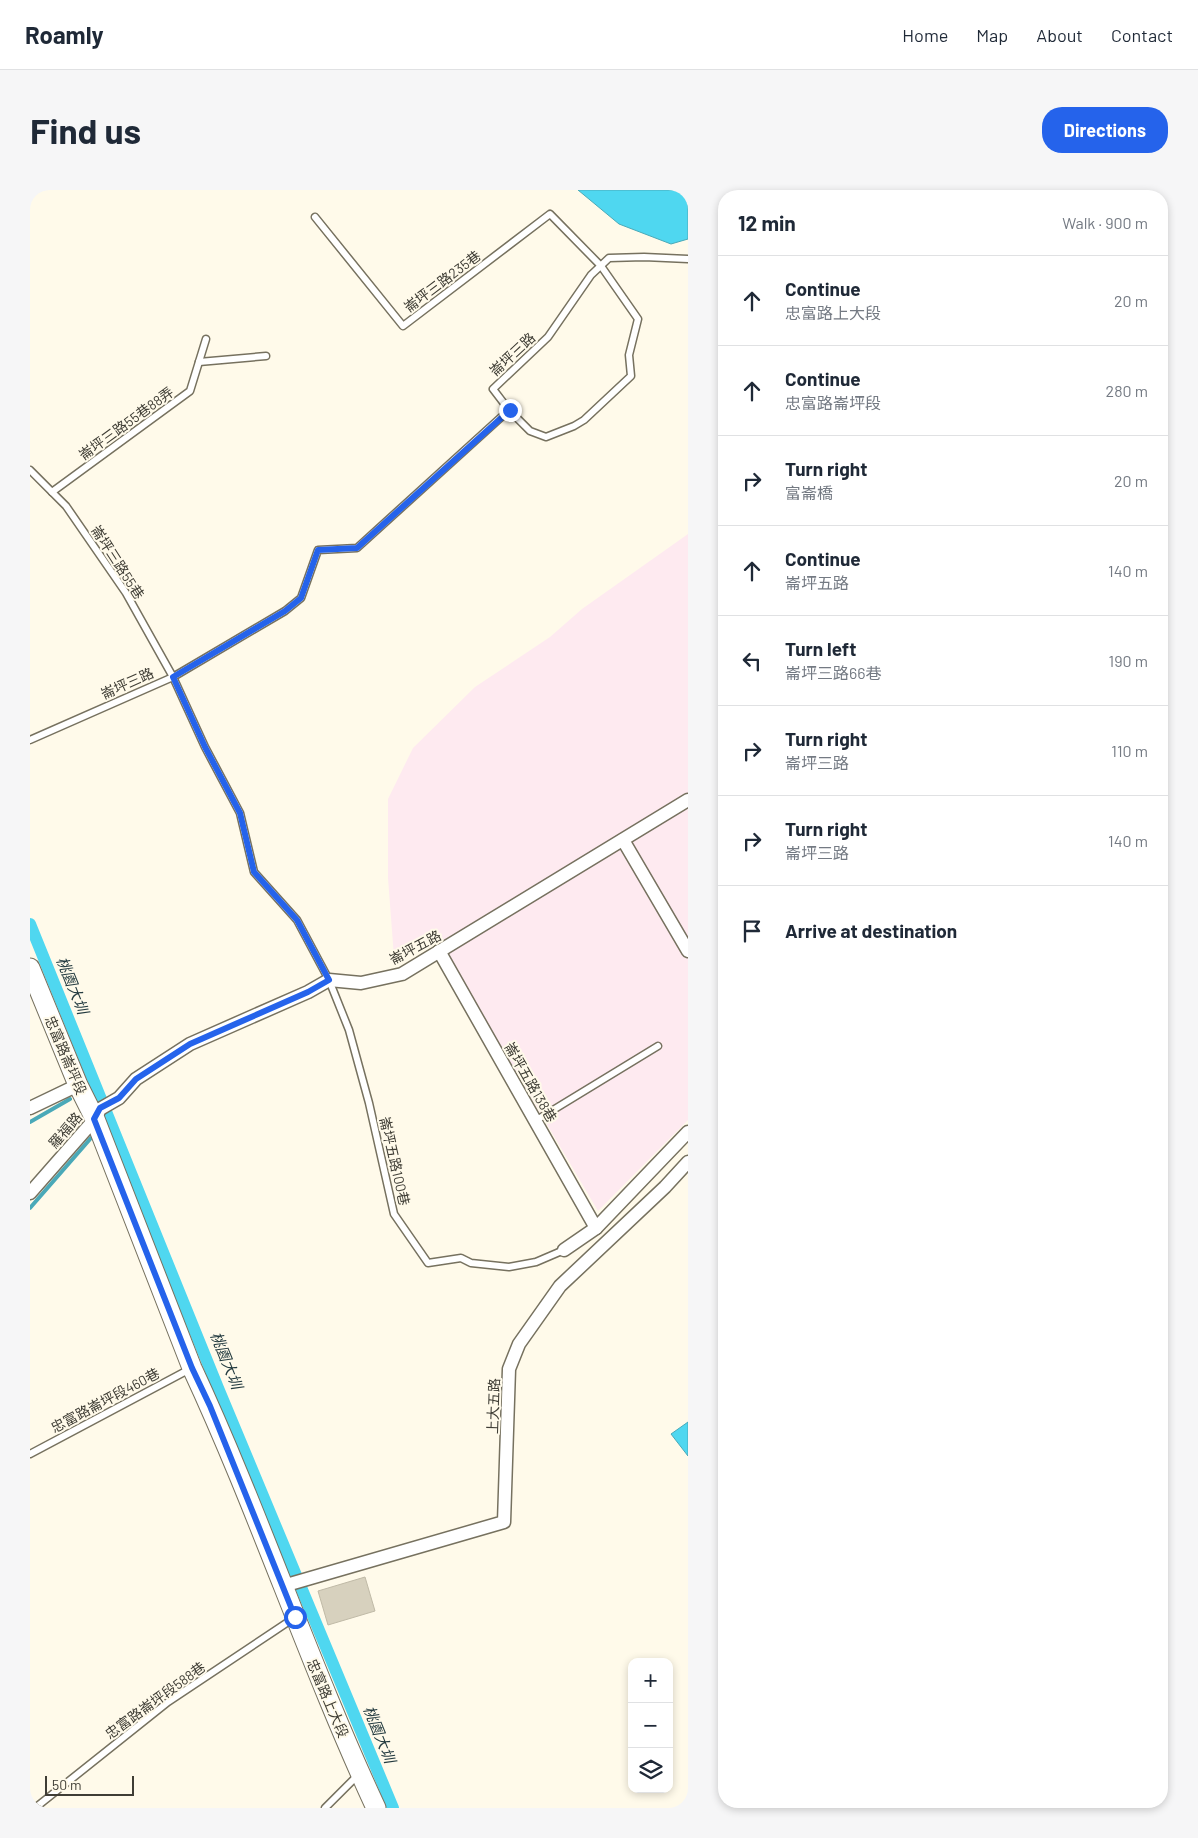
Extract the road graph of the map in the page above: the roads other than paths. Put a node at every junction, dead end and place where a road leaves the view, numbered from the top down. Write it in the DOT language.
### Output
graph roads {
  1 [pos="315,217"];
  2 [pos="688,258"];
  3 [pos="601,266"];
  4 [pos="206,339"];
  5 [pos="266,356"];
  6 [pos="199,362"];
  7 [pos="510,410"];
  8 [pos="30,470"];
  9 [pos="52,492"];
  10 [pos="173,677"];
  11 [pos="30,740"];
  12 [pos="688,800"];
  13 [pos="623,840"];
  14 [pos="439,951"];
  15 [pos="688,951"];
  16 [pos="30,968"];
  17 [pos="329,980"];
  18 [pos="658,1046"];
  19 [pos="78,1085"];
  20 [pos="30,1108"];
  21 [pos="97,1114"];
  22 [pos="536,1121"];
  23 [pos="688,1132"];
  24 [pos="688,1162"];
  25 [pos="30,1193"];
  26 [pos="596,1228"];
  27 [pos="564,1250"];
  28 [pos="192,1368"];
  29 [pos="30,1454"];
  30 [pos="286,1586"];
  31 [pos="295,1617"];
  32 [pos="360,1774"];
  33 [pos="35,1808"];
  34 [pos="325,1808"];
  35 [pos="376,1808"];
  1 -- 3 [label="lane, 崙坪三路235巷"];
  2 -- 3 [label="lane, 崙坪三路"];
  3 -- 7 [label="lane, 崙坪三路"];
  3 -- 7 [label="lane"];
  4 -- 6 [label="lane, 崙坪三路55巷88弄"];
  5 -- 6 [label="lane"];
  6 -- 9 [label="lane, 崙坪三路55巷88弄"];
  7 -- 10 [label="lane, 崙坪三路"];
  8 -- 9 [label="lane, 崙坪三路55巷"];
  9 -- 10 [label="lane, 崙坪三路55巷"];
  10 -- 11 [label="lane, 崙坪三路"];
  10 -- 17 [label="lane, 崙坪三路55巷"];
  12 -- 13 [label="street, 崙坪五路"];
  13 -- 14 [label="street, 崙坪五路"];
  13 -- 15 [label="street"];
  14 -- 17 [label="street, 崙坪五路"];
  14 -- 22 [label="street, 崙坪五路138巷"];
  16 -- 19 [label="street, 忠富路崙坪段"];
  17 -- 21 [label="street"];
  17 -- 27 [label="lane, 崙坪五路100巷"];
  18 -- 22 [label="lane"];
  19 -- 20 [label="street"];
  19 -- 21 [label="street, 忠富路崙坪段"];
  21 -- 25 [label="street, 羅福路"];
  21 -- 28 [label="street, 忠富路崙坪段"];
  22 -- 26 [label="street, 崙坪五路138巷"];
  23 -- 26 [label="street"];
  24 -- 30 [label="street, 上大五路"];
  26 -- 27 [label="street"];
  28 -- 29 [label="lane, 忠富路崙坪段460巷"];
  28 -- 30 [label="street, 忠富路崙坪段"];
  30 -- 31 [label="street, 忠富路上大段"];
  31 -- 32 [label="street, 忠富路上大段"];
  31 -- 33 [label="lane, 忠富路崙坪段588巷"];
  32 -- 34 [label="lane"];
  32 -- 35 [label="street, 忠富路上大段"];
}
